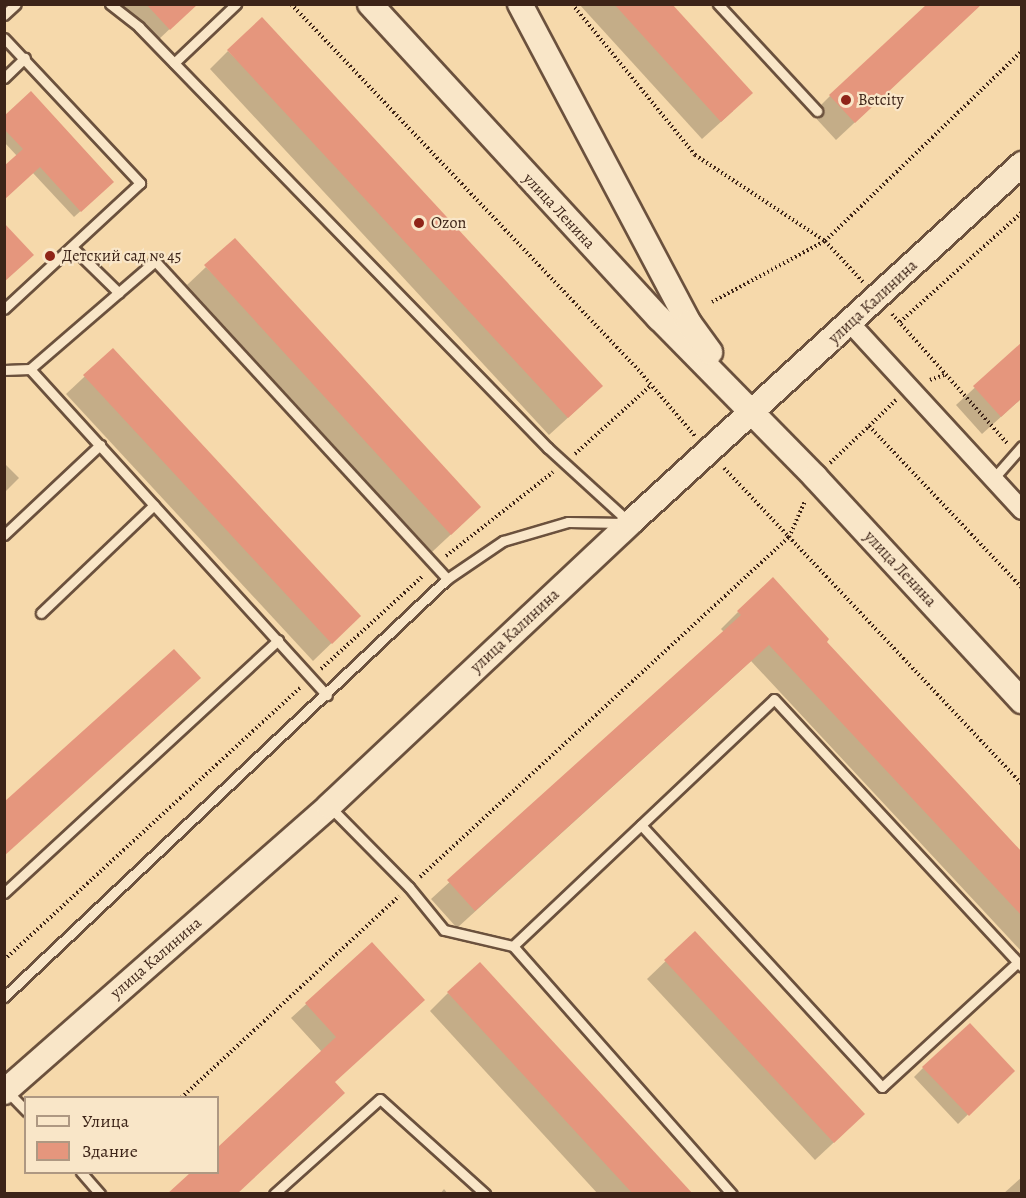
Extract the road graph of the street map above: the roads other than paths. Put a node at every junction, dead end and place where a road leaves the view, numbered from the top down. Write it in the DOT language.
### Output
graph roads {
  1 [pos="16,4"];
  2 [pos="110,4"];
  3 [pos="236,4"];
  4 [pos="370,4"];
  5 [pos="520,4"];
  6 [pos="718,4"];
  7 [pos="4,15"];
  8 [pos="4,38"];
  9 [pos="25,58"];
  10 [pos="174,63"];
  11 [pos="4,78"];
  12 [pos="817,111"];
  13 [pos="1022,164"];
  14 [pos="73,248"];
  15 [pos="119,292"];
  16 [pos="4,309"];
  17 [pos="850,323"];
  18 [pos="30,369"];
  19 [pos="4,370"];
  20 [pos="753,412"];
  21 [pos="100,445"];
  22 [pos="1019,449"];
  23 [pos="993,479"];
  24 [pos="154,505"];
  25 [pos="1022,510"];
  26 [pos="630,523"];
  27 [pos="4,535"];
  28 [pos="447,579"];
  29 [pos="41,612"];
  30 [pos="278,640"];
  31 [pos="327,695"];
  32 [pos="1022,701"];
  33 [pos="329,806"];
  34 [pos="641,825"];
  35 [pos="4,893"];
  36 [pos="513,946"];
  37 [pos="1019,965"];
  38 [pos="4,997"];
  39 [pos="6,1091"];
  40 [pos="24,1109"];
  41 [pos="82,1174"];
  42 [pos="100,1194"];
  43 [pos="274,1194"];
  44 [pos="485,1194"];
  45 [pos="732,1194"];
  1 -- 7 [label="lane"];
  2 -- 10 [label="lane"];
  3 -- 10 [label="lane"];
  4 -- 20 [label="street, улица Ленина"];
  5 -- 20 [label="street, улица Ленина"];
  6 -- 12 [label="lane"];
  8 -- 9 [label="lane"];
  9 -- 11 [label="lane"];
  9 -- 14 [label="lane"];
  10 -- 26 [label="lane"];
  13 -- 17 [label="street, улица Калинина"];
  14 -- 15 [label="lane"];
  14 -- 16 [label="lane"];
  15 -- 18 [label="lane"];
  15 -- 28 [label="lane"];
  17 -- 20 [label="street, улица Калинина"];
  17 -- 23 [label="street"];
  18 -- 19 [label="lane"];
  18 -- 21 [label="lane"];
  20 -- 26 [label="street, улица Калинина"];
  20 -- 32 [label="street, улица Ленина"];
  21 -- 24 [label="lane"];
  21 -- 27 [label="lane"];
  22 -- 23 [label="lane"];
  23 -- 25 [label="street"];
  24 -- 29 [label="lane"];
  24 -- 30 [label="lane"];
  26 -- 28 [label="lane"];
  26 -- 33 [label="street, улица Калинина"];
  28 -- 31 [label="lane"];
  30 -- 31 [label="lane"];
  30 -- 35 [label="lane"];
  31 -- 38 [label="lane"];
  33 -- 36 [label="lane"];
  33 -- 39 [label="street, улица Калинина"];
  34 -- 36 [label="lane"];
  34 -- 37 [label="lane"];
  34 -- 37 [label="lane"];
  36 -- 45 [label="lane"];
  39 -- 40 [label="lane"];
  41 -- 42 [label="lane"];
  43 -- 44 [label="lane"];
}
